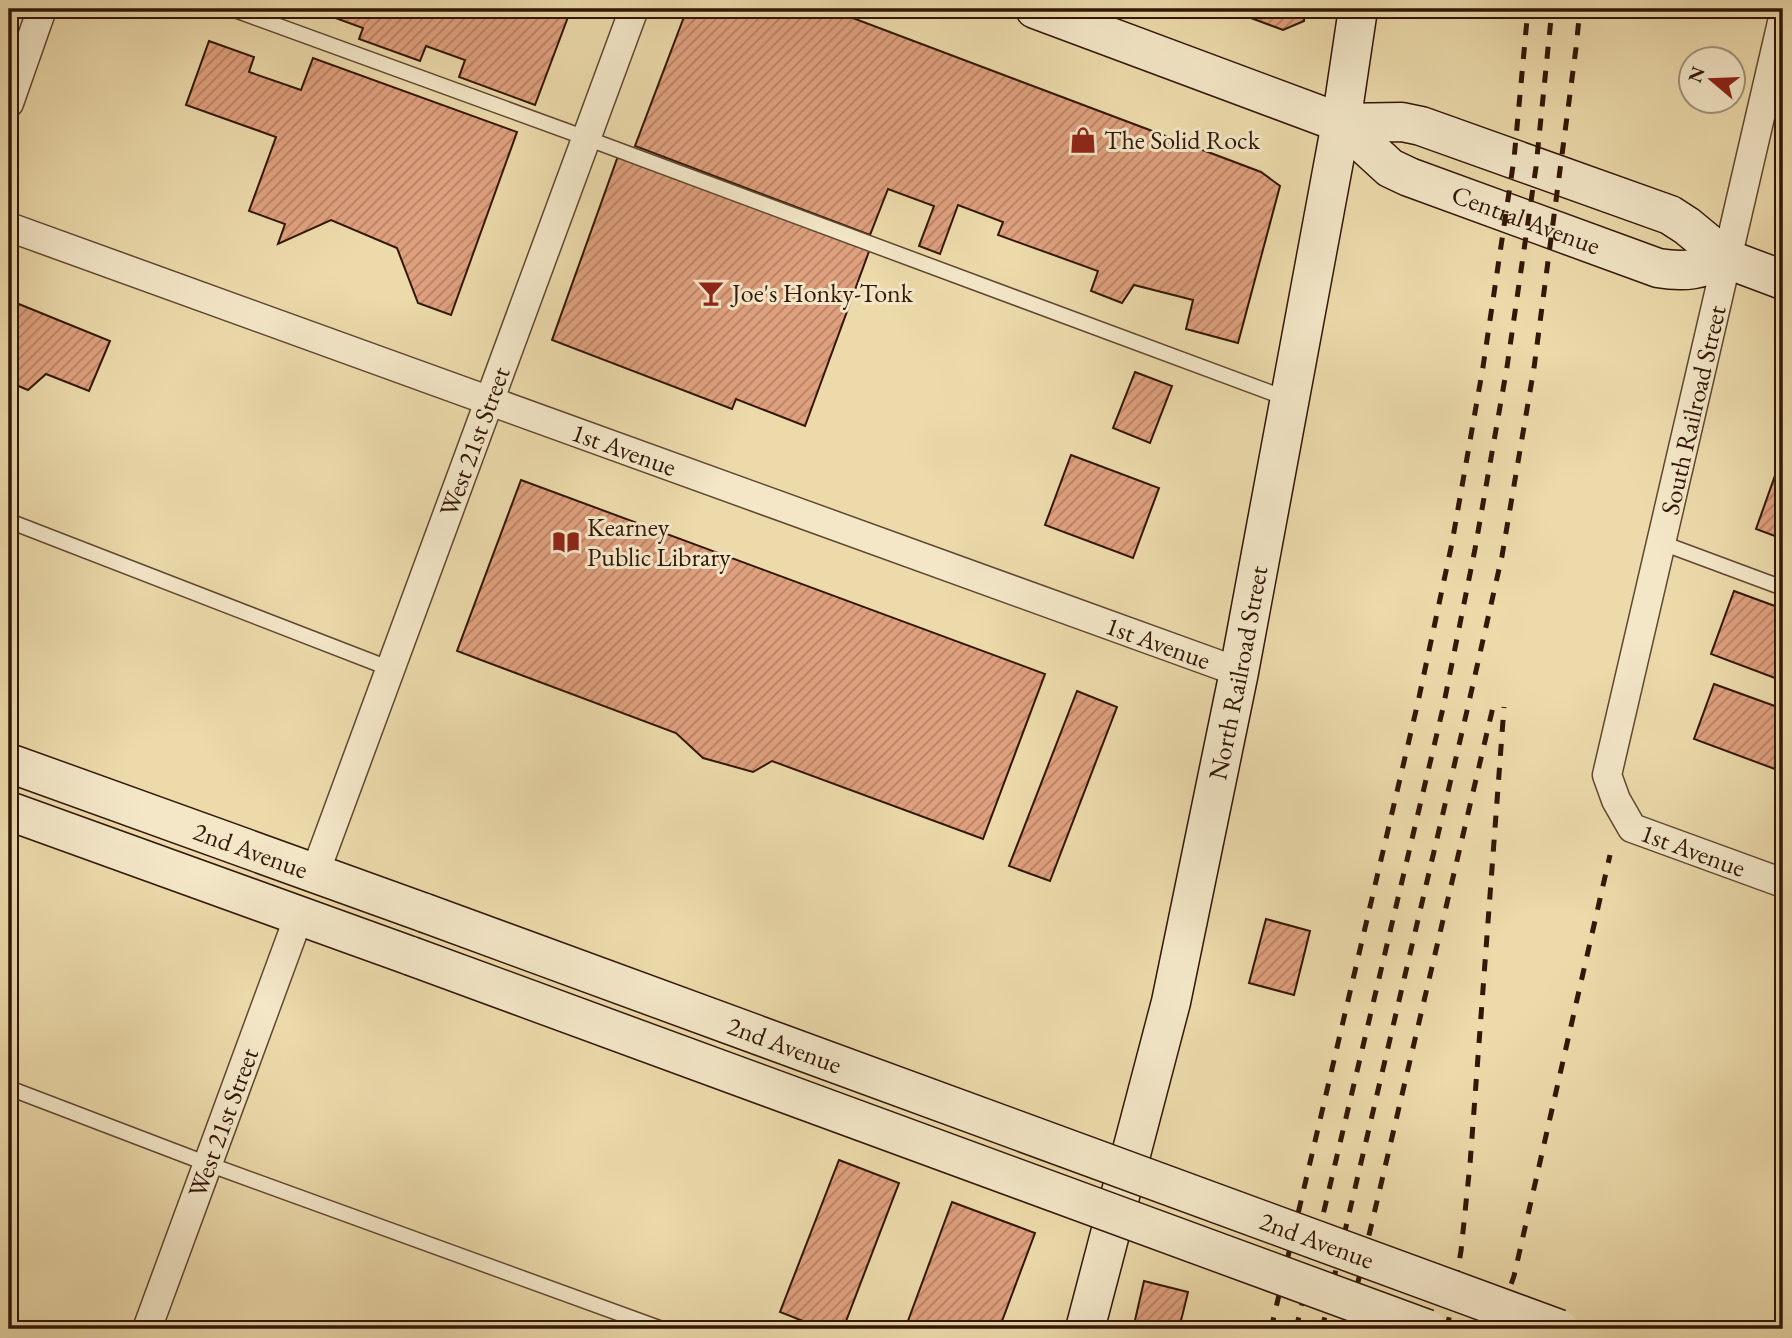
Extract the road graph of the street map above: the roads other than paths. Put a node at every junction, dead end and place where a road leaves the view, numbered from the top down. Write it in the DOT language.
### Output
graph roads {
  1 [pos="42,9"];
  2 [pos="232,9"];
  3 [pos="634,9"];
  4 [pos="1035,9"];
  5 [pos="1358,9"];
  6 [pos="1783,18"];
  7 [pos="9,103"];
  8 [pos="1341,123"];
  9 [pos="586,138"];
  10 [pos="9,227"];
  11 [pos="1727,259"];
  12 [pos="1783,280"];
  13 [pos="490,400"];
  14 [pos="1290,400"];
  15 [pos="9,521"];
  16 [pos="1662,543"];
  17 [pos="1783,588"];
  18 [pos="391,669"];
  19 [pos="1239,672"];
  20 [pos="9,762"];
  21 [pos="1616,800"];
  22 [pos="9,811"];
  23 [pos="316,873"];
  24 [pos="1783,883"];
  25 [pos="299,916"];
  26 [pos="9,1088"];
  27 [pos="208,1164"];
  28 [pos="147,1329"];
  29 [pos="662,1329"];
  30 [pos="1085,1329"];
  31 [pos="1427,1329"];
  32 [pos="1559,1329"];
  1 -- 7 [label="street"];
  2 -- 9 [label="lane"];
  3 -- 9 [label="street, West 21st Street"];
  4 -- 8 [label="main road, Central Avenue"];
  5 -- 8 [label="main road, North Railroad Street"];
  6 -- 11 [label="street, South Railroad Street"];
  8 -- 11 [label="main road, Central Avenue"];
  8 -- 11 [label="main road, Central Avenue"];
  8 -- 14 [label="main road, North Railroad Street"];
  9 -- 13 [label="street, West 21st Street"];
  9 -- 14 [label="lane"];
  10 -- 13 [label="street, 1st Avenue"];
  11 -- 12 [label="main road, Central Avenue"];
  11 -- 16 [label="street, South Railroad Street"];
  13 -- 18 [label="street, West 21st Street"];
  13 -- 19 [label="street, 1st Avenue"];
  14 -- 19 [label="main road, North Railroad Street"];
  15 -- 18 [label="lane"];
  16 -- 17 [label="lane"];
  16 -- 21 [label="street, South Railroad Street"];
  18 -- 23 [label="street, West 21st Street"];
  19 -- 30 [label="main road, North Railroad Street"];
  20 -- 23 [label="main road, 2nd Avenue"];
  21 -- 24 [label="street, 1st Avenue"];
  22 -- 25 [label="main road, 2nd Avenue"];
  23 -- 32 [label="main road, 2nd Avenue, bridge"];
  25 -- 27 [label="street, West 21st Street"];
  25 -- 31 [label="main road, 2nd Avenue, bridge"];
  26 -- 27 [label="lane"];
  27 -- 28 [label="street, West 21st Street"];
  27 -- 29 [label="lane"];
}
